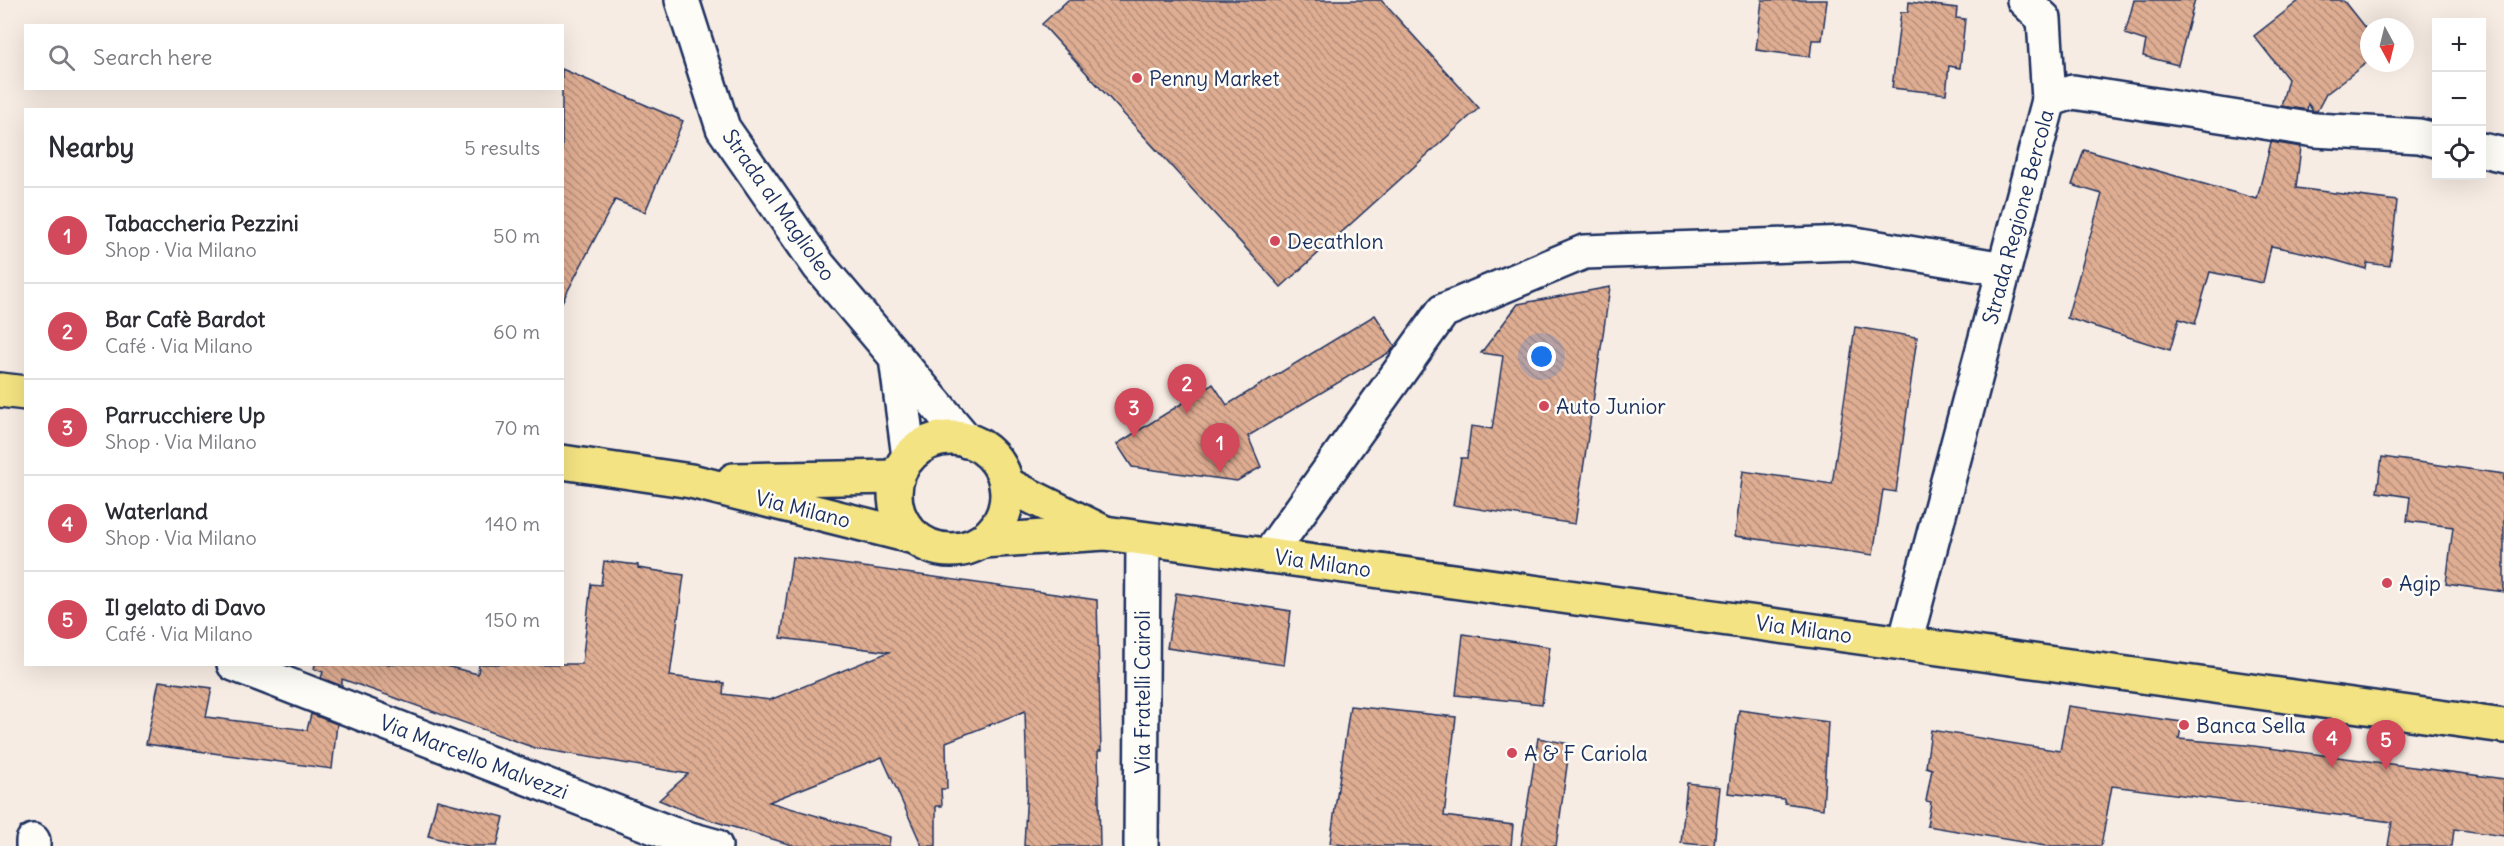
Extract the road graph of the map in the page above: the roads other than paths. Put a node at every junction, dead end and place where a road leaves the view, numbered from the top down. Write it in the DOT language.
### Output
graph roads {
  1 [pos="682,0"];
  2 [pos="2024,0"];
  3 [pos="2049,100"];
  4 [pos="2432,139"];
  5 [pos="2486,151"];
  6 [pos="2504,155"];
  7 [pos="2004,269"];
  8 [pos="896,358"];
  9 [pos="0,390"];
  10 [pos="24,393"];
  11 [pos="967,441"];
  12 [pos="564,462"];
  13 [pos="903,467"];
  14 [pos="692,481"];
  15 [pos="1006,484"];
  16 [pos="1105,533"];
  17 [pos="914,537"];
  18 [pos="1143,539"];
  19 [pos="982,541"];
  20 [pos="1268,556"];
  21 [pos="1905,643"];
  22 [pos="239,666"];
  23 [pos="2504,726"];
  24 [pos="715,846"];
  25 [pos="1141,846"];
  1 -- 8 [label="street, Strada al Maglioleo"];
  2 -- 3 [label="street"];
  3 -- 4 [label="street, Strada Regione Bercola"];
  3 -- 7 [label="street, Strada Regione Bercola"];
  5 -- 6 [label="street"];
  7 -- 20 [label="street"];
  7 -- 21 [label="street, Strada Regione Bercola"];
  8 -- 11 [label="street, Strada al Maglioleo"];
  8 -- 13 [label="street"];
  9 -- 10 [label="main road"];
  11 -- 13 [label="main road"];
  11 -- 15 [label="main road"];
  12 -- 14 [label="main road, Via Milano"];
  13 -- 14 [label="main road, Via Milano"];
  13 -- 17 [label="main road"];
  14 -- 17 [label="main road, Via Milano"];
  15 -- 16 [label="main road, Via Milano"];
  15 -- 19 [label="main road"];
  16 -- 18 [label="main road, Via Milano"];
  16 -- 19 [label="main road, Via Milano"];
  17 -- 19 [label="main road"];
  18 -- 20 [label="main road, Via Milano"];
  18 -- 25 [label="street, Via Fratelli Cairoli"];
  20 -- 21 [label="main road, Via Milano"];
  21 -- 23 [label="main road, Via Milano"];
  22 -- 24 [label="street, Via Marcello Malvezzi"];
}
